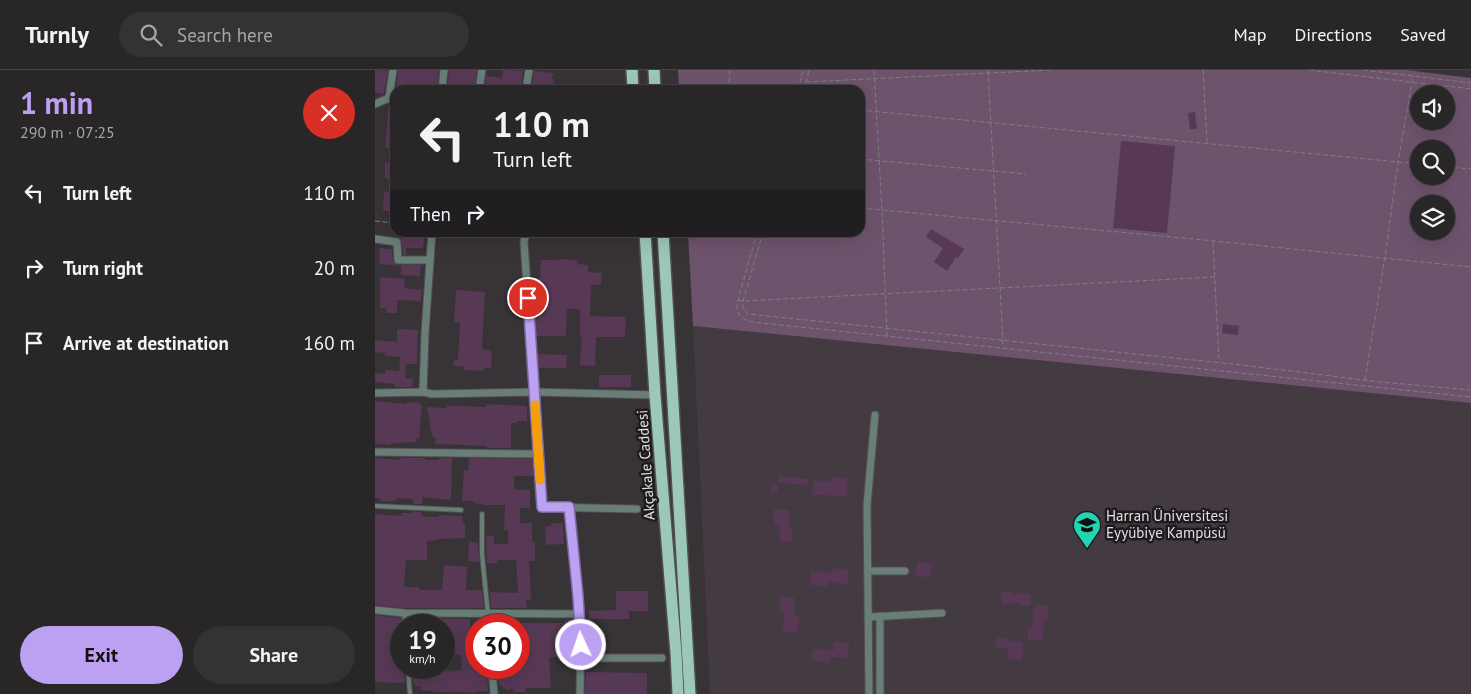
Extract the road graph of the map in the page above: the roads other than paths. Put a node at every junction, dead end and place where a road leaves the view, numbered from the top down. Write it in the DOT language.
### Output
graph roads {
  1 [pos="393,70"];
  2 [pos="444,70"];
  3 [pos="481,70"];
  4 [pos="529,70"];
  5 [pos="632,70"];
  6 [pos="654,70"];
  7 [pos="392,85"];
  8 [pos="442,85"];
  9 [pos="480,85"];
  10 [pos="527,85"];
  11 [pos="633,85"];
  12 [pos="655,85"];
  13 [pos="390,100"];
  14 [pos="375,104"];
  15 [pos="432,237"];
  16 [pos="526,237"];
  17 [pos="645,237"];
  18 [pos="663,237"];
  19 [pos="375,239"];
  20 [pos="430,260"];
  21 [pos="423,392"];
  22 [pos="535,392"];
  23 [pos="375,393"];
  24 [pos="655,395"];
  25 [pos="875,416"];
  26 [pos="375,452"];
  27 [pos="538,454"];
  28 [pos="375,506"];
  29 [pos="569,507"];
  30 [pos="637,509"];
  31 [pos="461,510"];
  32 [pos="482,514"];
  33 [pos="869,571"];
  34 [pos="905,571"];
  35 [pos="375,610"];
  36 [pos="404,613"];
  37 [pos="942,613"];
  38 [pos="488,614"];
  39 [pos="530,614"];
  40 [pos="579,614"];
  41 [pos="880,616"];
  42 [pos="869,617"];
  43 [pos="581,658"];
  44 [pos="662,658"];
  45 [pos="409,679"];
  46 [pos="493,679"];
  47 [pos="410,694"];
  48 [pos="494,694"];
  49 [pos="580,694"];
  50 [pos="678,694"];
  51 [pos="690,694"];
  52 [pos="869,694"];
  53 [pos="880,694"];
  1 -- 7 [label="street"];
  2 -- 8 [label="street"];
  3 -- 9 [label="street"];
  4 -- 10 [label="street"];
  5 -- 11 [label="main road"];
  6 -- 12 [label="main road"];
  13 -- 14 [label="street"];
  15 -- 20 [label="street"];
  16 -- 22 [label="street"];
  17 -- 24 [label="main road, Akçakale Caddesi"];
  18 -- 51 [label="main road, Akçakale Caddesi"];
  19 -- 20 [label="street"];
  20 -- 21 [label="street"];
  21 -- 22 [label="street"];
  21 -- 23 [label="street"];
  22 -- 24 [label="street"];
  22 -- 27 [label="street"];
  24 -- 50 [label="main road, Akçakale Caddesi"];
  25 -- 33 [label="street"];
  26 -- 27 [label="street"];
  27 -- 29 [label="street"];
  28 -- 31 [label="lane"];
  29 -- 30 [label="street"];
  29 -- 40 [label="street"];
  32 -- 38 [label="lane"];
  33 -- 34 [label="street"];
  33 -- 42 [label="street"];
  35 -- 36 [label="street"];
  36 -- 38 [label="street"];
  37 -- 41 [label="street"];
  39 -- 40 [label="street"];
  40 -- 43 [label="street"];
  41 -- 42 [label="street"];
  41 -- 53 [label="street"];
  42 -- 52 [label="street"];
  43 -- 44 [label="street"];
  43 -- 49 [label="street"];
  45 -- 47 [label="lane"];
  46 -- 48 [label="street"];
}
